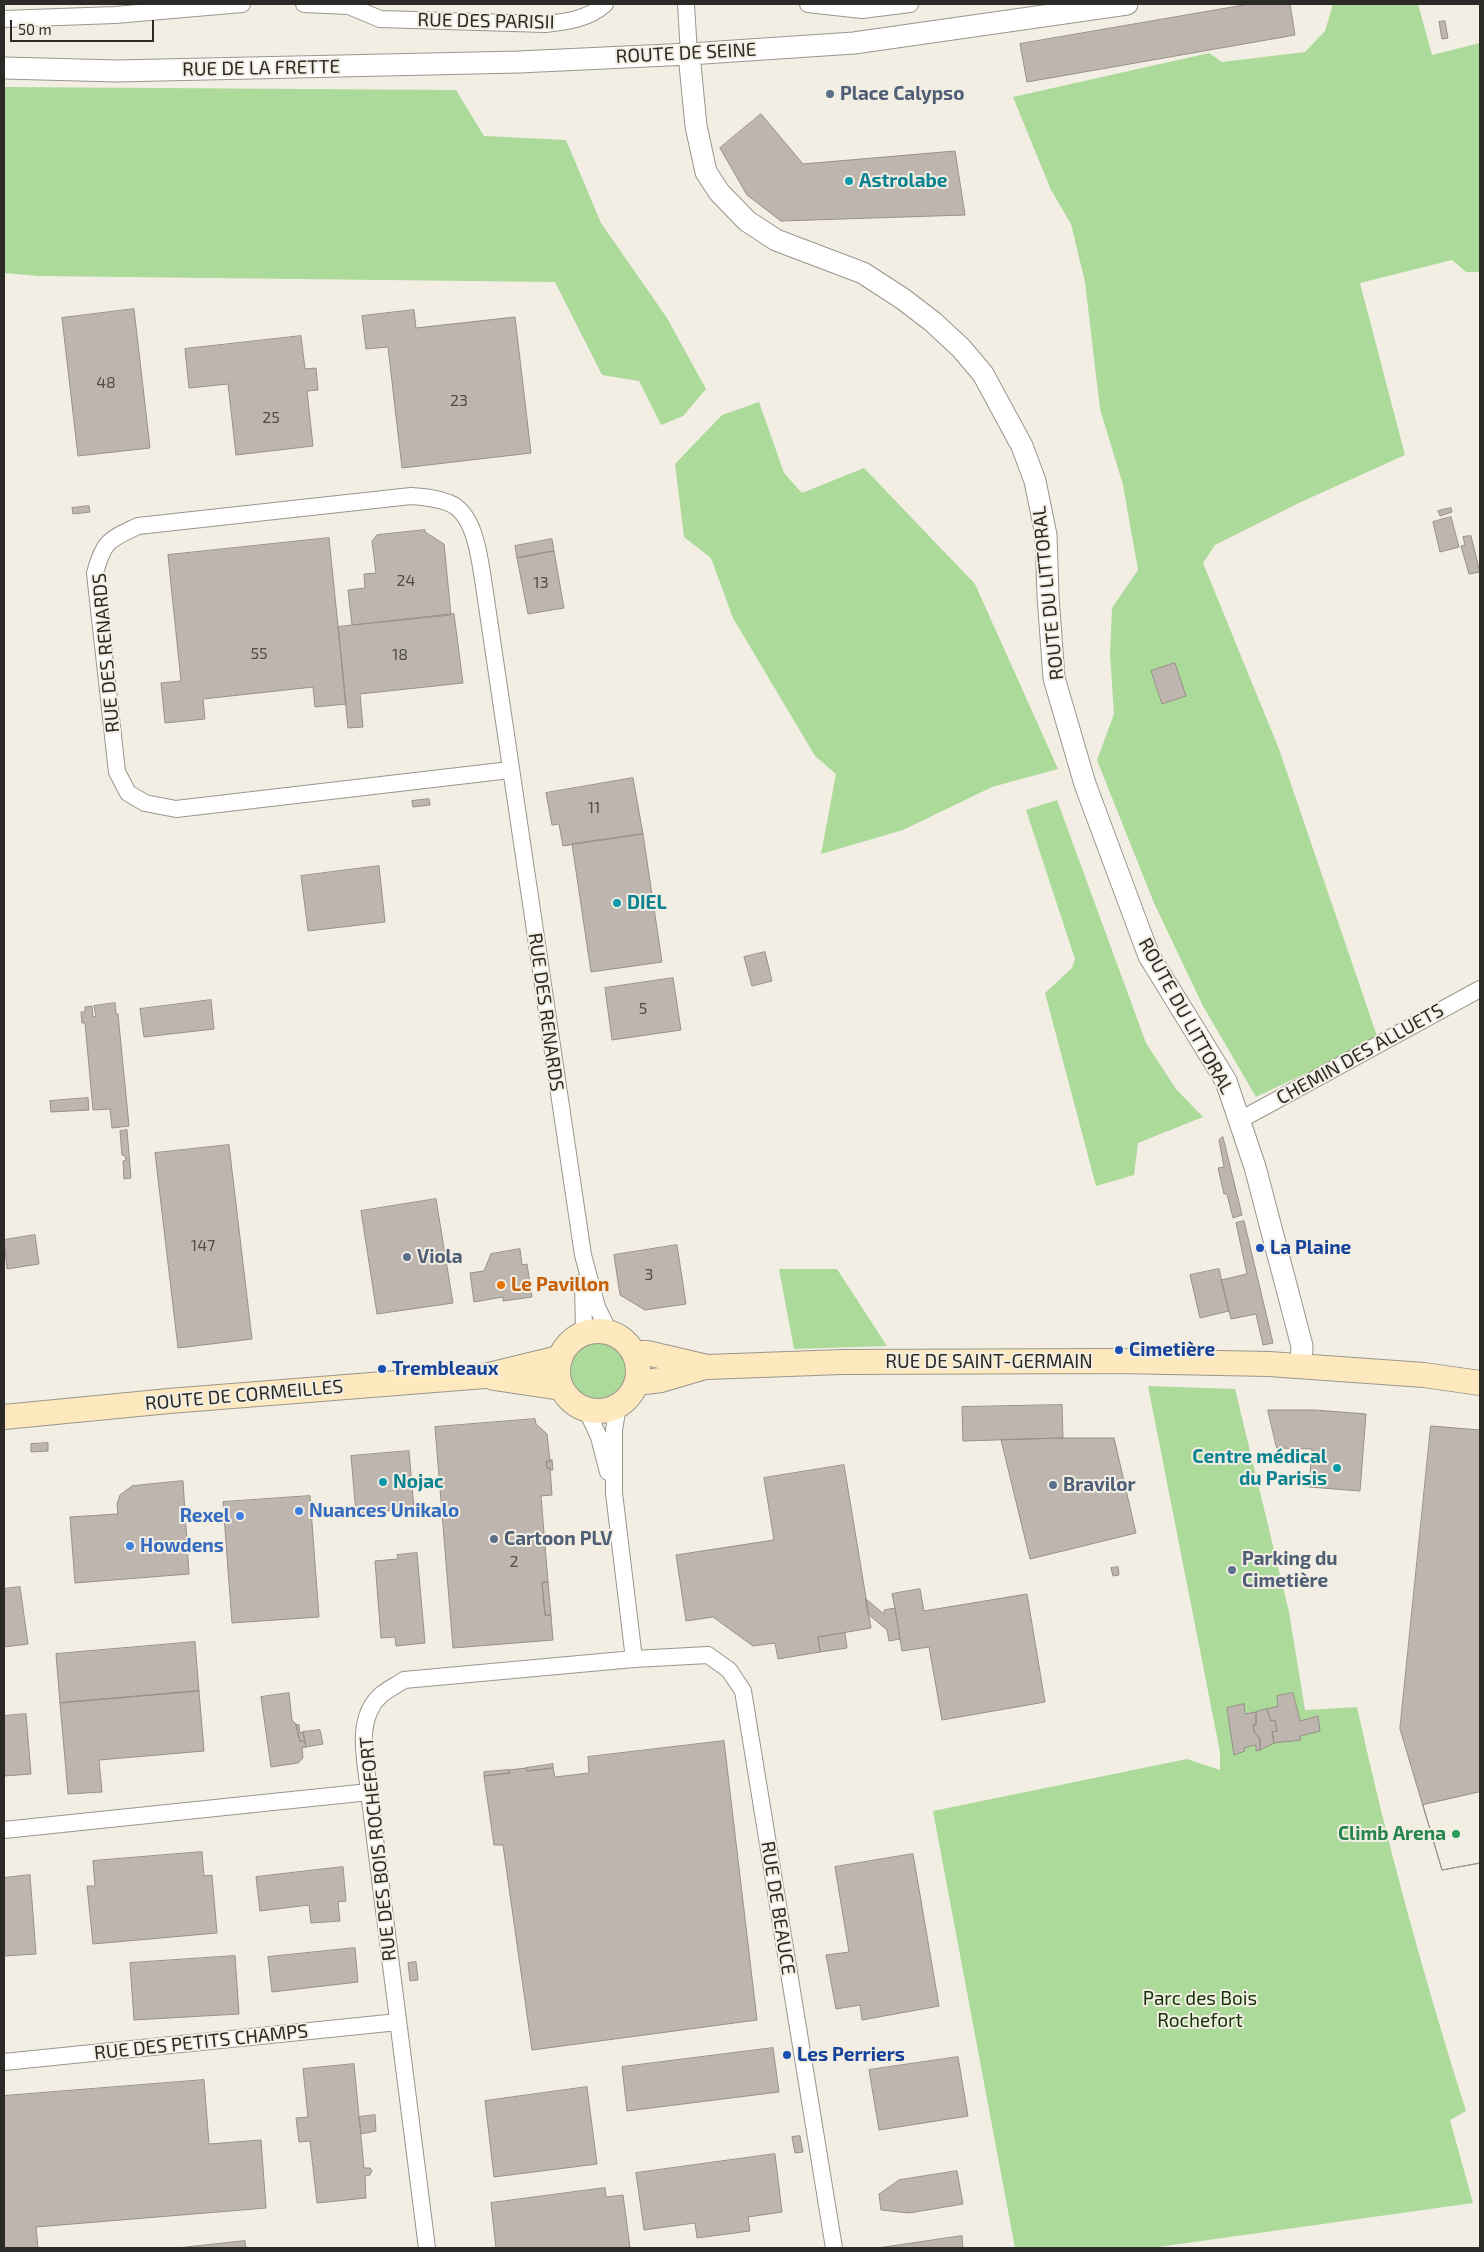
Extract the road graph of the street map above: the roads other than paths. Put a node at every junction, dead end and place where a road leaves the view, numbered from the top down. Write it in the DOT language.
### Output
graph roads {
  1 [pos="242,4"];
  2 [pos="304,4"];
  3 [pos="605,4"];
  4 [pos="686,4"];
  5 [pos="808,4"];
  6 [pos="910,4"];
  7 [pos="1127,4"];
  8 [pos="348,5"];
  9 [pos="4,19"];
  10 [pos="689,54"];
  11 [pos="519,62"];
  12 [pos="4,68"];
  13 [pos="510,770"];
  14 [pos="1480,989"];
  15 [pos="1240,1120"];
  16 [pos="582,1255"];
  17 [pos="584,1332"];
  18 [pos="609,1332"];
  19 [pos="635,1353"];
  20 [pos="559,1358"];
  21 [pos="1301,1366"];
  22 [pos="707,1367"];
  23 [pos="485,1376"];
  24 [pos="1480,1383"];
  25 [pos="637,1384"];
  26 [pos="561,1388"];
  27 [pos="618,1406"];
  28 [pos="586,1409"];
  29 [pos="4,1417"];
  30 [pos="614,1493"];
  31 [pos="634,1659"];
  32 [pos="369,1792"];
  33 [pos="4,1830"];
  34 [pos="398,2022"];
  35 [pos="4,2062"];
  36 [pos="426,2248"];
  37 [pos="834,2248"];
  1 -- 9 [label="street"];
  2 -- 8 [label="street, RUE DES PARISII"];
  3 -- 8 [label="street, RUE DES PARISII"];
  4 -- 10 [label="street"];
  5 -- 6 [label="street"];
  7 -- 10 [label="street, ROUTE DE SEINE"];
  10 -- 11 [label="street, ROUTE DE SEINE"];
  10 -- 15 [label="street, ROUTE DU LITTORAL"];
  11 -- 12 [label="street, RUE DE LA FRETTE"];
  13 -- 13 [label="street, RUE DES RENARDS"];
  13 -- 16 [label="street, RUE DES RENARDS"];
  14 -- 15 [label="street, CHEMIN DES ALLUETS"];
  15 -- 21 [label="street, ROUTE DU LITTORAL"];
  16 -- 17 [label="street, RUE DES RENARDS"];
  16 -- 18 [label="street, RUE DES RENARDS"];
  17 -- 18 [label="main road"];
  17 -- 20 [label="main road"];
  18 -- 19 [label="main road"];
  19 -- 22 [label="main road, RUE DE SAINT-GERMAIN"];
  19 -- 25 [label="main road"];
  20 -- 23 [label="main road, ROUTE DE CORMEILLES"];
  20 -- 26 [label="main road"];
  21 -- 22 [label="main road, RUE DE SAINT-GERMAIN"];
  21 -- 24 [label="main road, RUE DE SAINT-GERMAIN"];
  22 -- 25 [label="main road, RUE DE SAINT-GERMAIN"];
  23 -- 26 [label="main road, ROUTE DE CORMEILLES"];
  23 -- 29 [label="main road, ROUTE DE CORMEILLES"];
  25 -- 27 [label="main road"];
  26 -- 28 [label="main road"];
  27 -- 28 [label="main road"];
  27 -- 30 [label="street"];
  28 -- 30 [label="street"];
  30 -- 31 [label="street"];
  31 -- 32 [label="street, RUE DES BOIS ROCHEFORT"];
  31 -- 37 [label="street, RUE DE BEAUCE"];
  32 -- 33 [label="street"];
  32 -- 34 [label="street, RUE DES BOIS ROCHEFORT"];
  34 -- 35 [label="street, RUE DES PETITS CHAMPS"];
  34 -- 36 [label="street, RUE DES BOIS ROCHEFORT"];
}
